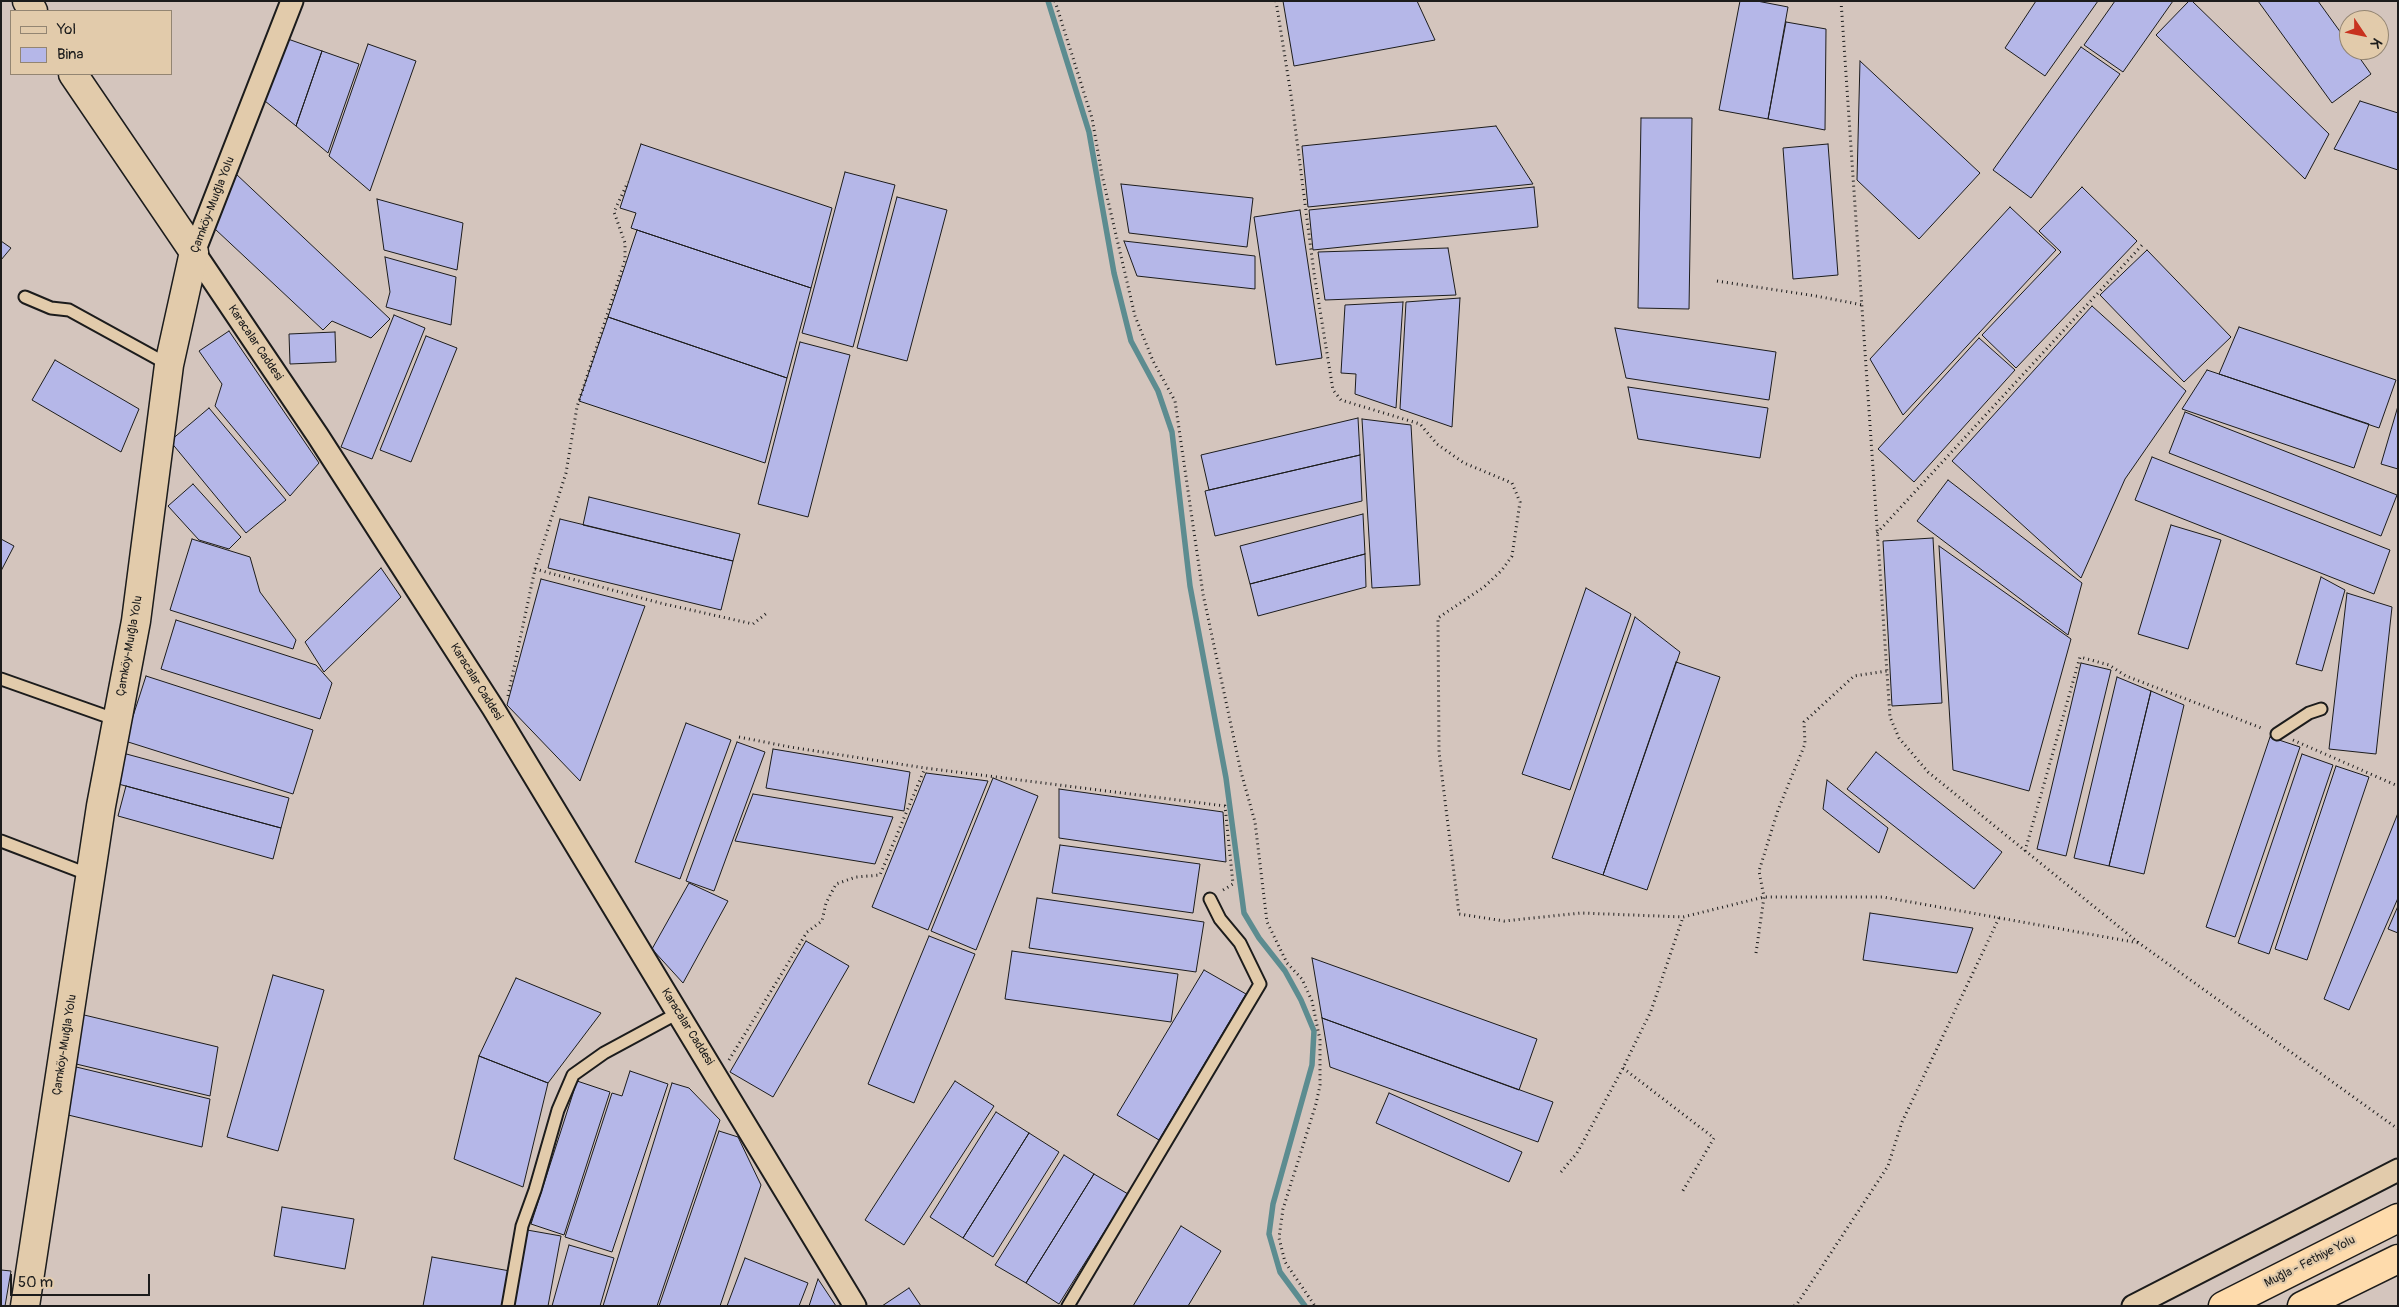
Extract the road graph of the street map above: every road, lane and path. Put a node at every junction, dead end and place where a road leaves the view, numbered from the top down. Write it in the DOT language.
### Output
graph roads {
  1 [pos="292,1"];
  2 [pos="1055,1"];
  3 [pos="1276,1"];
  4 [pos="1841,1"];
  5 [pos="74,75"];
  6 [pos="628,182"];
  7 [pos="2144,243"];
  8 [pos="194,252"];
  9 [pos="1717,281"];
  10 [pos="25,297"];
  11 [pos="1863,306"];
  12 [pos="169,365"];
  13 [pos="1876,533"];
  14 [pos="535,569"];
  15 [pos="767,613"];
  16 [pos="1887,671"];
  17 [pos="1,679"];
  18 [pos="2321,710"];
  19 [pos="117,720"];
  20 [pos="503,723"];
  21 [pos="2277,734"];
  22 [pos="739,737"];
  23 [pos="925,768"];
  24 [pos="2398,786"];
  25 [pos="1,841"];
  26 [pos="2025,851"];
  27 [pos="90,875"];
  28 [pos="1764,897"];
  29 [pos="1210,899"];
  30 [pos="1683,917"];
  31 [pos="1999,918"];
  32 [pos="2139,944"];
  33 [pos="1756,953"];
  34 [pos="678,1013"];
  35 [pos="1623,1068"];
  36 [pos="718,1078"];
  37 [pos="2398,1128"];
  38 [pos="2398,1170"];
  39 [pos="1561,1172"];
  40 [pos="1681,1194"];
  41 [pos="2398,1218"];
  42 [pos="2398,1259"];
  43 [pos="25,1306"];
  44 [pos="508,1306"];
  45 [pos="855,1306"];
  46 [pos="1068,1306"];
  47 [pos="1314,1306"];
  48 [pos="1794,1306"];
  49 [pos="2133,1306"];
  50 [pos="2223,1306"];
  51 [pos="2302,1306"];
  1 -- 8 [label="street, Çamköy-Muığla Yolu"];
  2 -- 47 [label="path"];
  3 -- 30 [label="path"];
  4 -- 11 [label="path"];
  5 -- 8 [label="street, Karacalar Caddesi"];
  6 -- 14 [label="path"];
  7 -- 13 [label="path"];
  8 -- 12 [label="street, Çamköy-Muığla Yolu"];
  8 -- 20 [label="street, Karacalar Caddesi"];
  9 -- 11 [label="path"];
  10 -- 12 [label="lane"];
  11 -- 13 [label="path"];
  12 -- 19 [label="street, Çamköy-Muığla Yolu"];
  13 -- 16 [label="path"];
  14 -- 15 [label="path"];
  14 -- 20 [label="path"];
  16 -- 26 [label="path"];
  16 -- 28 [label="path"];
  17 -- 19 [label="lane"];
  18 -- 21 [label="lane"];
  19 -- 27 [label="street, Çamköy-Muığla Yolu"];
  20 -- 34 [label="street, Karacalar Caddesi"];
  21 -- 24 [label="path"];
  21 -- 26 [label="path"];
  22 -- 23 [label="path"];
  23 -- 29 [label="path"];
  23 -- 36 [label="path"];
  25 -- 27 [label="lane"];
  26 -- 32 [label="path"];
  27 -- 43 [label="street, Çamköy-Muığla Yolu"];
  28 -- 30 [label="path"];
  28 -- 31 [label="path"];
  28 -- 33 [label="path"];
  29 -- 46 [label="lane"];
  30 -- 35 [label="path"];
  31 -- 32 [label="path"];
  31 -- 48 [label="path"];
  32 -- 37 [label="path"];
  34 -- 36 [label="street, Karacalar Caddesi"];
  34 -- 44 [label="lane"];
  35 -- 39 [label="path"];
  35 -- 40 [label="path"];
  36 -- 45 [label="street, Karacalar Caddesi"];
  38 -- 49 [label="street"];
  41 -- 50 [label="highway, Muğla - Fethiye Yolu"];
  42 -- 51 [label="highway"];
}
